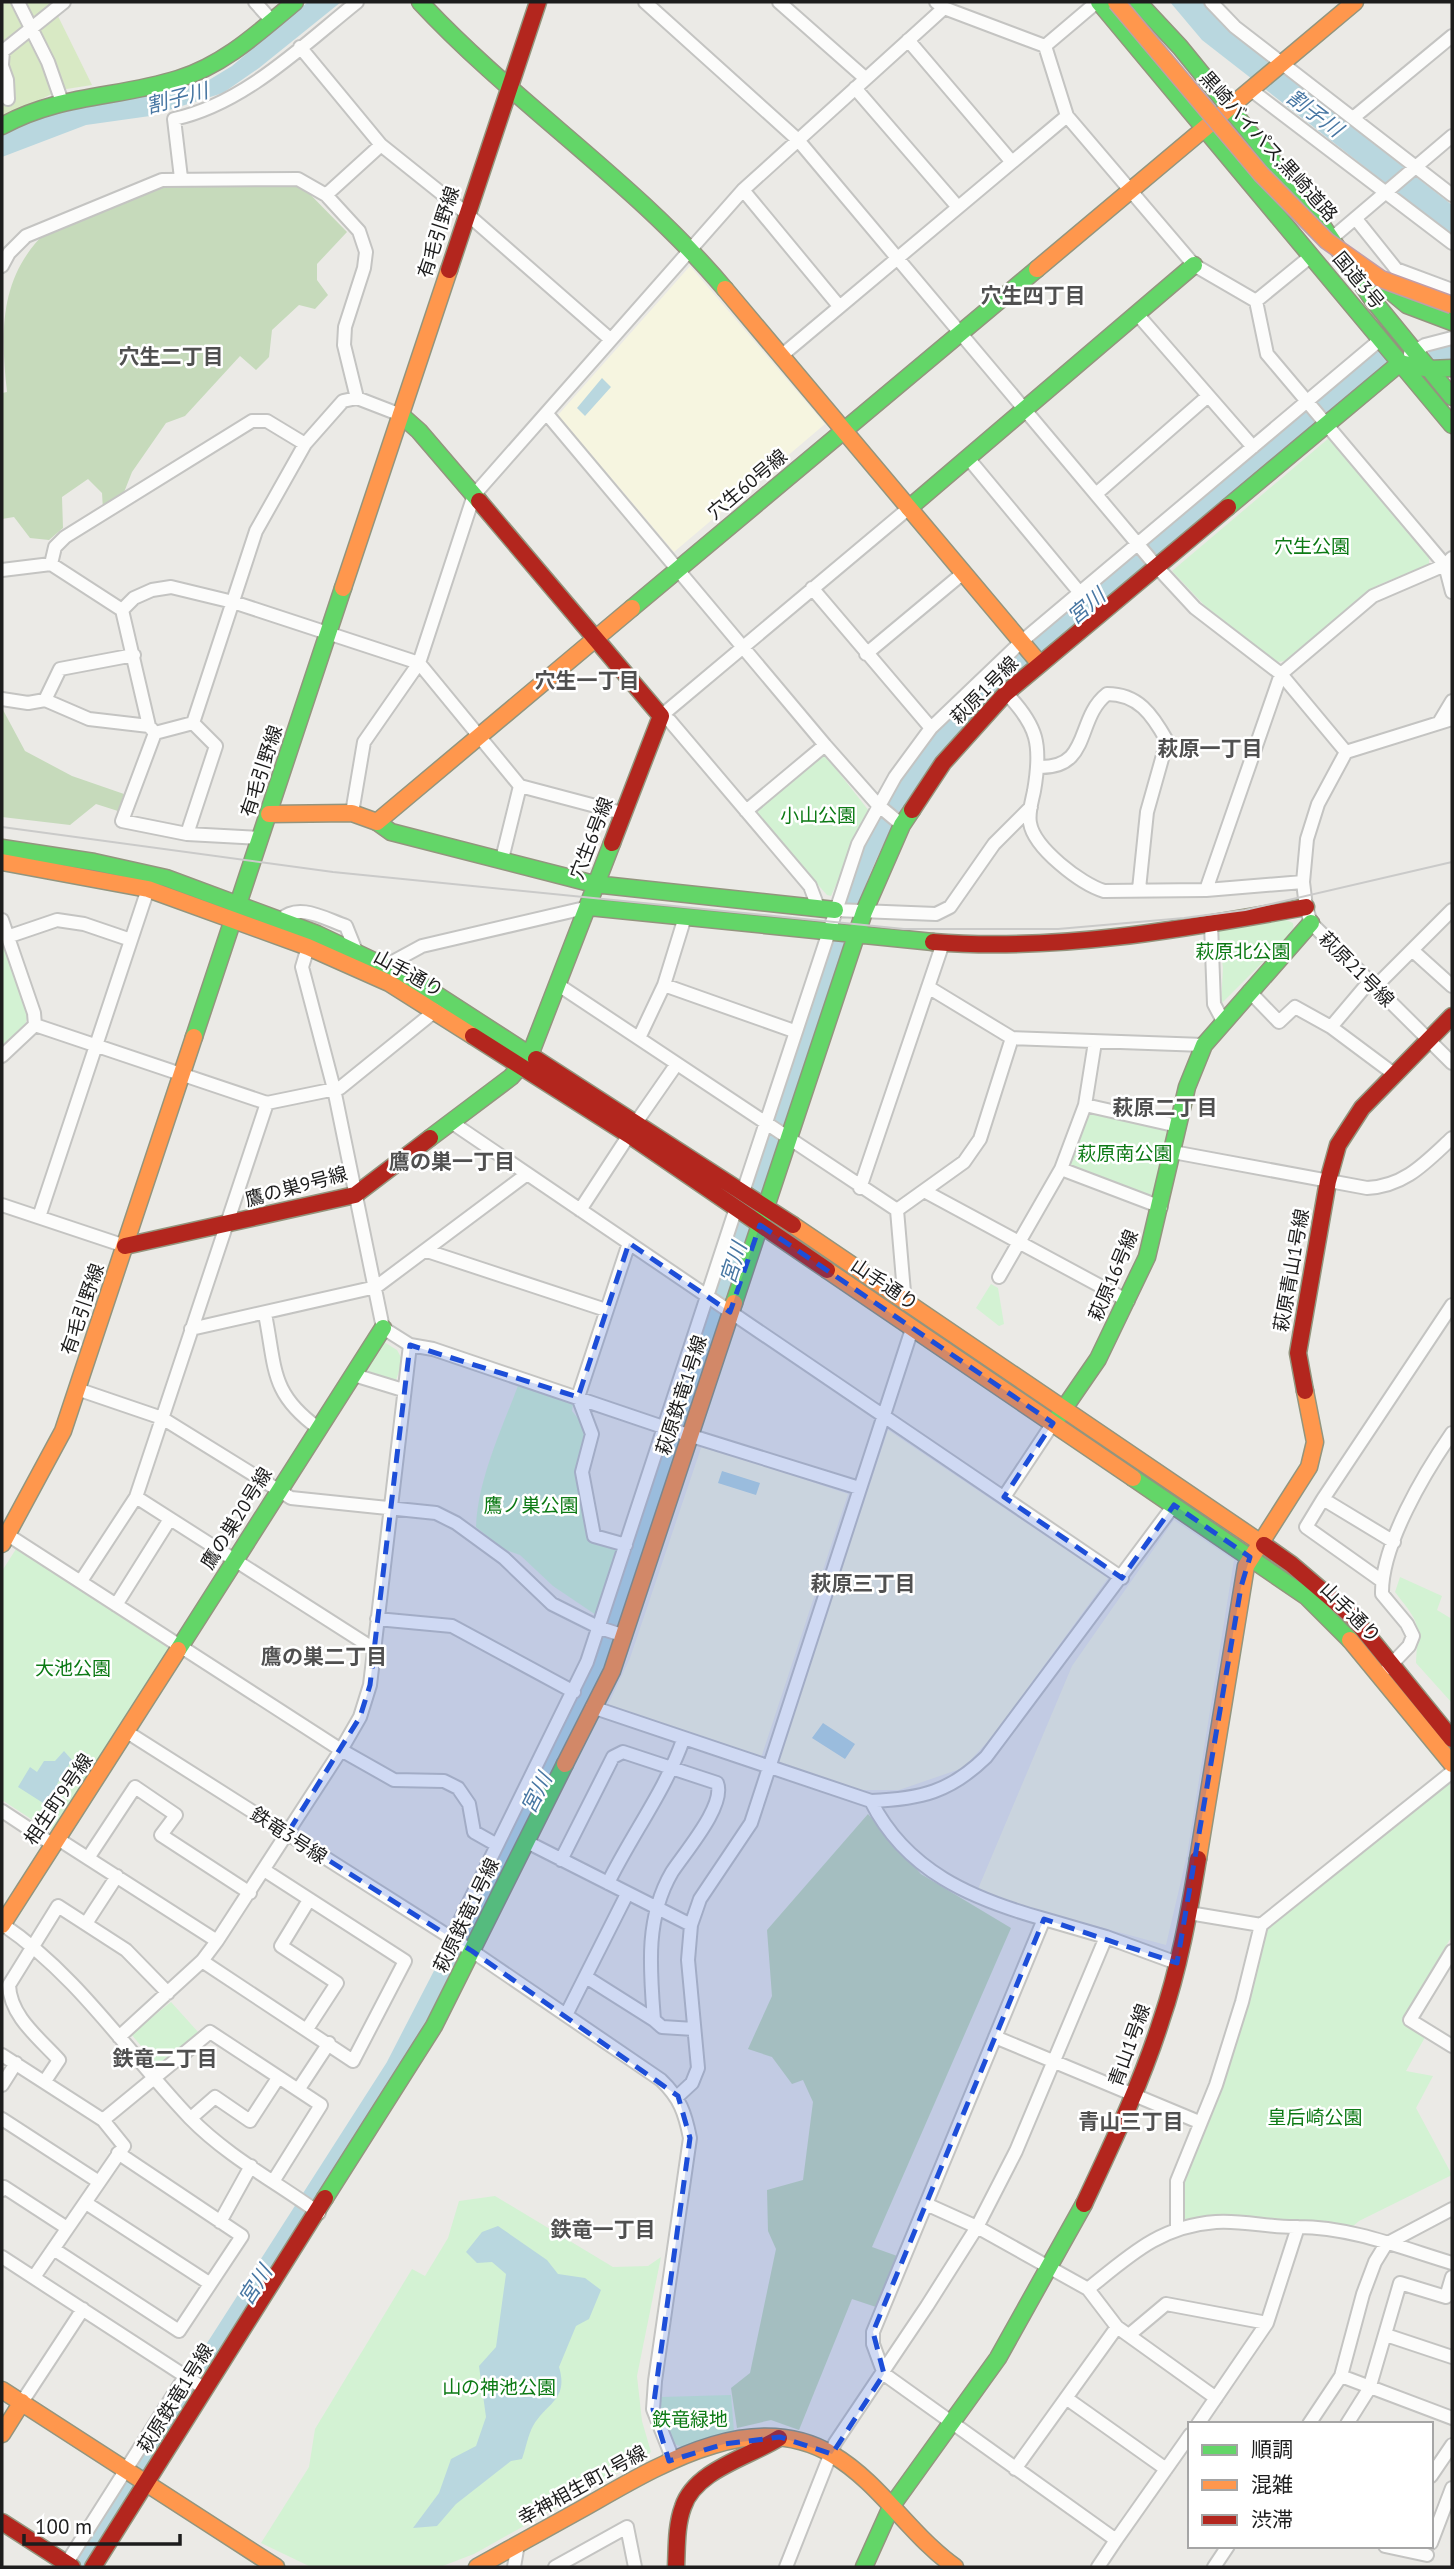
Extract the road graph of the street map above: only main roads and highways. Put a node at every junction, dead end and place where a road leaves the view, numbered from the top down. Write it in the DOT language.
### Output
graph roads {
  1 [pos="295,2"];
  2 [pos="420,2"];
  3 [pos="538,2"];
  4 [pos="1098,2"];
  5 [pos="1116,2"];
  6 [pos="1138,2"];
  7 [pos="1355,2"];
  8 [pos="509,88"];
  9 [pos="1229,108"];
  10 [pos="2,126"];
  11 [pos="1204,128"];
  12 [pos="1332,238"];
  13 [pos="1194,265"];
  14 [pos="1452,305"];
  15 [pos="1452,322"];
  16 [pos="1399,363"];
  17 [pos="1452,368"];
  18 [pos="1429,369"];
  19 [pos="1452,397"];
  20 [pos="401,415"];
  21 [pos="1452,425"];
  22 [pos="843,430"];
  23 [pos="909,508"];
  24 [pos="594,640"];
  25 [pos="1038,662"];
  26 [pos="269,814"];
  27 [pos="377,822"];
  28 [pos="2,848"];
  29 [pos="2,862"];
  30 [pos="594,884"];
  31 [pos="1304,893"];
  32 [pos="589,908"];
  33 [pos="835,910"];
  34 [pos="236,913"];
  35 [pos="1311,923"];
  36 [pos="857,936"];
  37 [pos="1452,1016"];
  38 [pos="526,1061"];
  39 [pos="741,1201"];
  40 [pos="764,1205"];
  41 [pos="758,1223"];
  42 [pos="125,1247"];
  43 [pos="383,1328"];
  44 [pos="1058,1417"];
  45 [pos="5,1539"];
  46 [pos="1256,1551"];
  47 [pos="1387,1668"];
  48 [pos="127,1732"];
  49 [pos="1452,1739"];
  50 [pos="1452,1764"];
  51 [pos="2,1924"];
  52 [pos="2,2390"];
  53 [pos="22,2402"];
  54 [pos="2,2434"];
  55 [pos="780,2437"];
  56 [pos="145,2484"];
  57 [pos="891,2507"];
  58 [pos="2,2522"];
  59 [pos="69,2566"];
  60 [pos="93,2567"];
  61 [pos="276,2567"];
  62 [pos="477,2567"];
  63 [pos="676,2567"];
  64 [pos="864,2567"];
  65 [pos="955,2567"];
  1 -- 10 [label="main road"];
  2 -- 8 [label="main road"];
  3 -- 8 [label="main road, 有毛引野線"];
  4 -- 11 [label="main road, 国道3号"];
  5 -- 14 [label="main road, 黒崎バイパス;黒崎道路, bridge"];
  6 -- 9 [label="main road, 国道3号"];
  7 -- 9 [label="main road, 穴生60号線"];
  8 -- 20 [label="main road, 有毛引野線"];
  8 -- 22 [label="main road"];
  9 -- 11 [label="main road, 穴生60号線"];
  9 -- 12 [label="main road, 国道3号"];
  11 -- 16 [label="main road, 国道3号"];
  11 -- 22 [label="main road, 穴生60号線"];
  12 -- 15 [label="main road"];
  12 -- 18 [label="main road, 国道3号"];
  13 -- 23 [label="main road"];
  16 -- 18 [label="main road"];
  16 -- 21 [label="main road, 国道3号"];
  16 -- 25 [label="main road, 萩原1号線"];
  17 -- 18 [label="main road"];
  18 -- 19 [label="main road, 国道3号"];
  20 -- 24 [label="main road"];
  20 -- 26 [label="main road, 有毛引野線"];
  22 -- 23 [label="main road"];
  22 -- 24 [label="main road, 穴生60号線"];
  23 -- 25 [label="main road"];
  24 -- 27 [label="main road, 穴生60号線"];
  24 -- 30 [label="main road, 穴生6号線"];
  25 -- 36 [label="main road, 萩原1号線"];
  26 -- 27 [label="main road"];
  26 -- 34 [label="main road, 有毛引野線"];
  27 -- 30 [label="main road"];
  28 -- 34 [label="main road"];
  29 -- 34 [label="main road"];
  30 -- 32 [label="main road, 穴生6号線"];
  30 -- 33 [label="main road"];
  31 -- 36 [label="main road"];
  32 -- 36 [label="main road"];
  32 -- 38 [label="main road, 穴生6号線"];
  34 -- 38 [label="main road, 山手通り"];
  34 -- 38 [label="main road, 山手通り"];
  34 -- 42 [label="main road, 有毛引野線"];
  35 -- 44 [label="main road, 萩原16号線"];
  36 -- 40 [label="main road, 萩原1号線"];
  37 -- 46 [label="main road, 萩原青山1号線"];
  38 -- 39 [label="main road, 山手通り"];
  38 -- 42 [label="main road, 鷹の巣9号線"];
  39 -- 40 [label="main road, 山手通り"];
  39 -- 41 [label="main road, 山手通り"];
  40 -- 41 [label="main road, 萩原1号線"];
  40 -- 44 [label="main road, 山手通り"];
  41 -- 44 [label="main road, 山手通り"];
  41 -- 56 [label="main road, 萩原鉄竜1号線"];
  42 -- 45 [label="main road, 有毛引野線"];
  43 -- 48 [label="main road, 鷹の巣20号線"];
  44 -- 46 [label="main road, 山手通り"];
  44 -- 46 [label="main road, 山手通り"];
  46 -- 47 [label="main road, 山手通り"];
  46 -- 57 [label="main road, 青山1号線"];
  47 -- 49 [label="main road, 山手通り"];
  47 -- 50 [label="main road, 山手通り"];
  48 -- 51 [label="main road, 相生町9号線"];
  52 -- 53 [label="main road"];
  53 -- 54 [label="main road"];
  53 -- 56 [label="main road"];
  55 -- 57 [label="main road, 幸神相生町1号線"];
  55 -- 62 [label="main road, 幸神相生町1号線"];
  55 -- 63 [label="main road"];
  56 -- 60 [label="main road, 萩原鉄竜1号線"];
  56 -- 61 [label="main road"];
  57 -- 64 [label="main road, 青山1号線"];
  57 -- 65 [label="main road, 幸神相生町1号線"];
  58 -- 59 [label="main road"];
}
